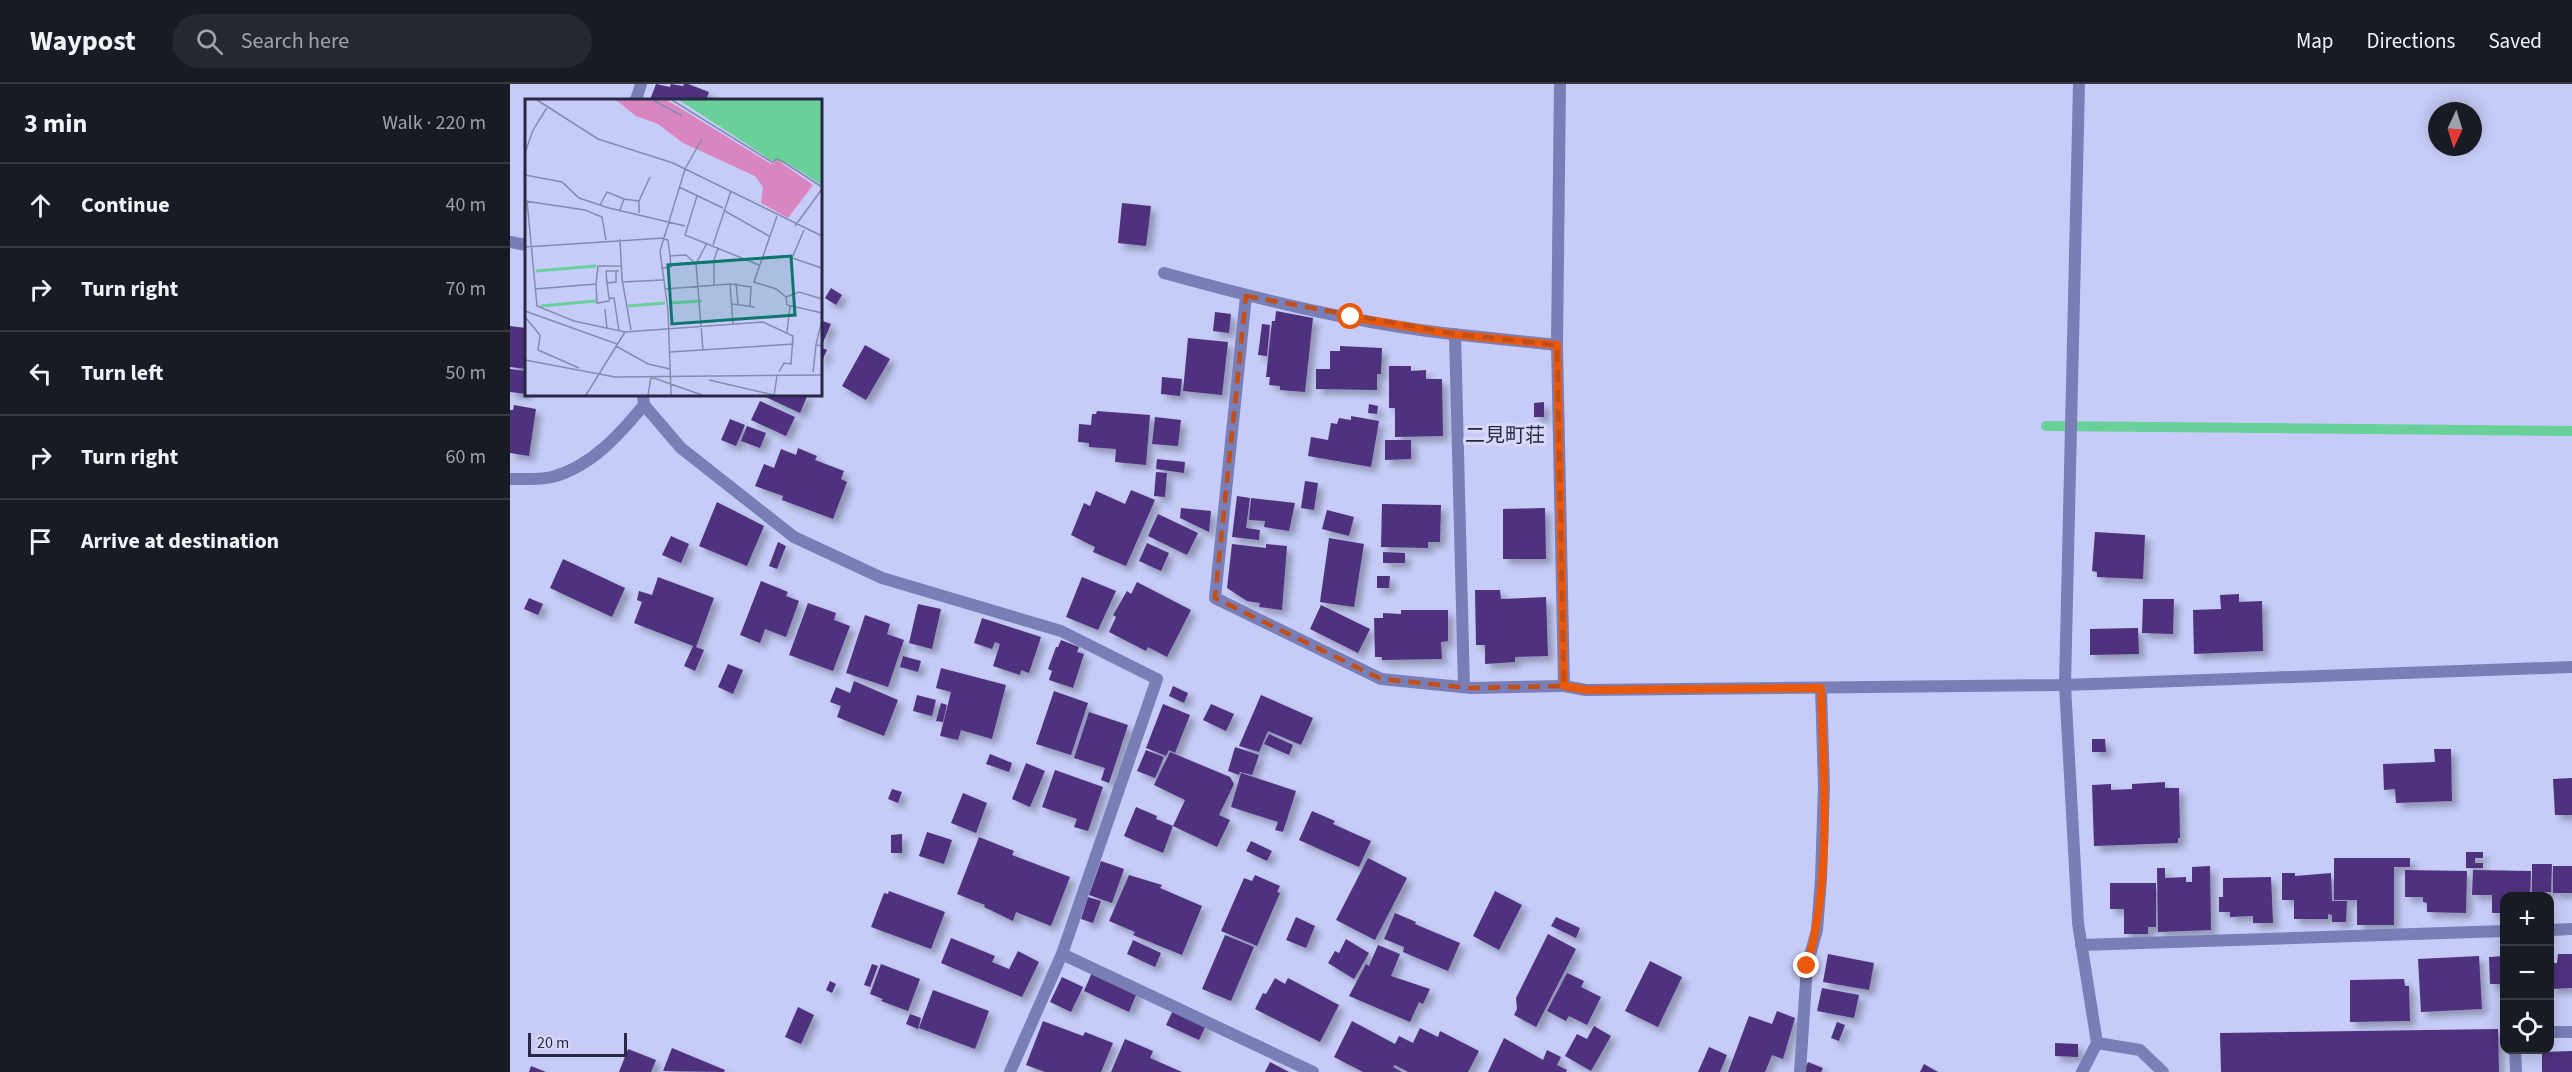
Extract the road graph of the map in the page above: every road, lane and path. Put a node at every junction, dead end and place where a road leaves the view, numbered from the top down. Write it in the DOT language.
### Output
graph roads {
  1 [pos="641,84"];
  2 [pos="1560,84"];
  3 [pos="2079,84"];
  4 [pos="636,99"];
  5 [pos="510,242"];
  6 [pos="525,245"];
  7 [pos="1164,273"];
  8 [pos="1246,296"];
  9 [pos="1455,334"];
  10 [pos="1557,345"];
  11 [pos="643,400"];
  12 [pos="510,479"];
  13 [pos="2572,667"];
  14 [pos="2065,685"];
  15 [pos="1564,686"];
  16 [pos="1464,687"];
  17 [pos="1821,688"];
  18 [pos="2572,929"];
  19 [pos="2554,930"];
  20 [pos="2500,932"];
  21 [pos="2081,945"];
  22 [pos="1062,954"];
  23 [pos="2554,1032"];
  24 [pos="2572,1032"];
  25 [pos="2097,1043"];
  26 [pos="2516,1054"];
  27 [pos="1010,1072"];
  28 [pos="1313,1072"];
  29 [pos="1800,1072"];
  30 [pos="2082,1072"];
  31 [pos="2163,1072"];
  32 [pos="2516,1072"];
  1 -- 4 [label="street"];
  2 -- 10 [label="street"];
  3 -- 14 [label="street"];
  5 -- 6 [label="street"];
  7 -- 8 [label="street"];
  8 -- 9 [label="street"];
  8 -- 16 [label="street"];
  9 -- 10 [label="street"];
  9 -- 16 [label="street"];
  10 -- 15 [label="street"];
  11 -- 12 [label="street"];
  11 -- 22 [label="street"];
  13 -- 14 [label="street"];
  14 -- 17 [label="street"];
  14 -- 21 [label="street"];
  15 -- 16 [label="street"];
  15 -- 17 [label="street"];
  17 -- 29 [label="street"];
  18 -- 19 [label="street"];
  20 -- 21 [label="street"];
  21 -- 25 [label="street"];
  22 -- 27 [label="street"];
  22 -- 28 [label="street"];
  23 -- 24 [label="street"];
  25 -- 30 [label="street"];
  25 -- 31 [label="street"];
  26 -- 32 [label="street"];
}
